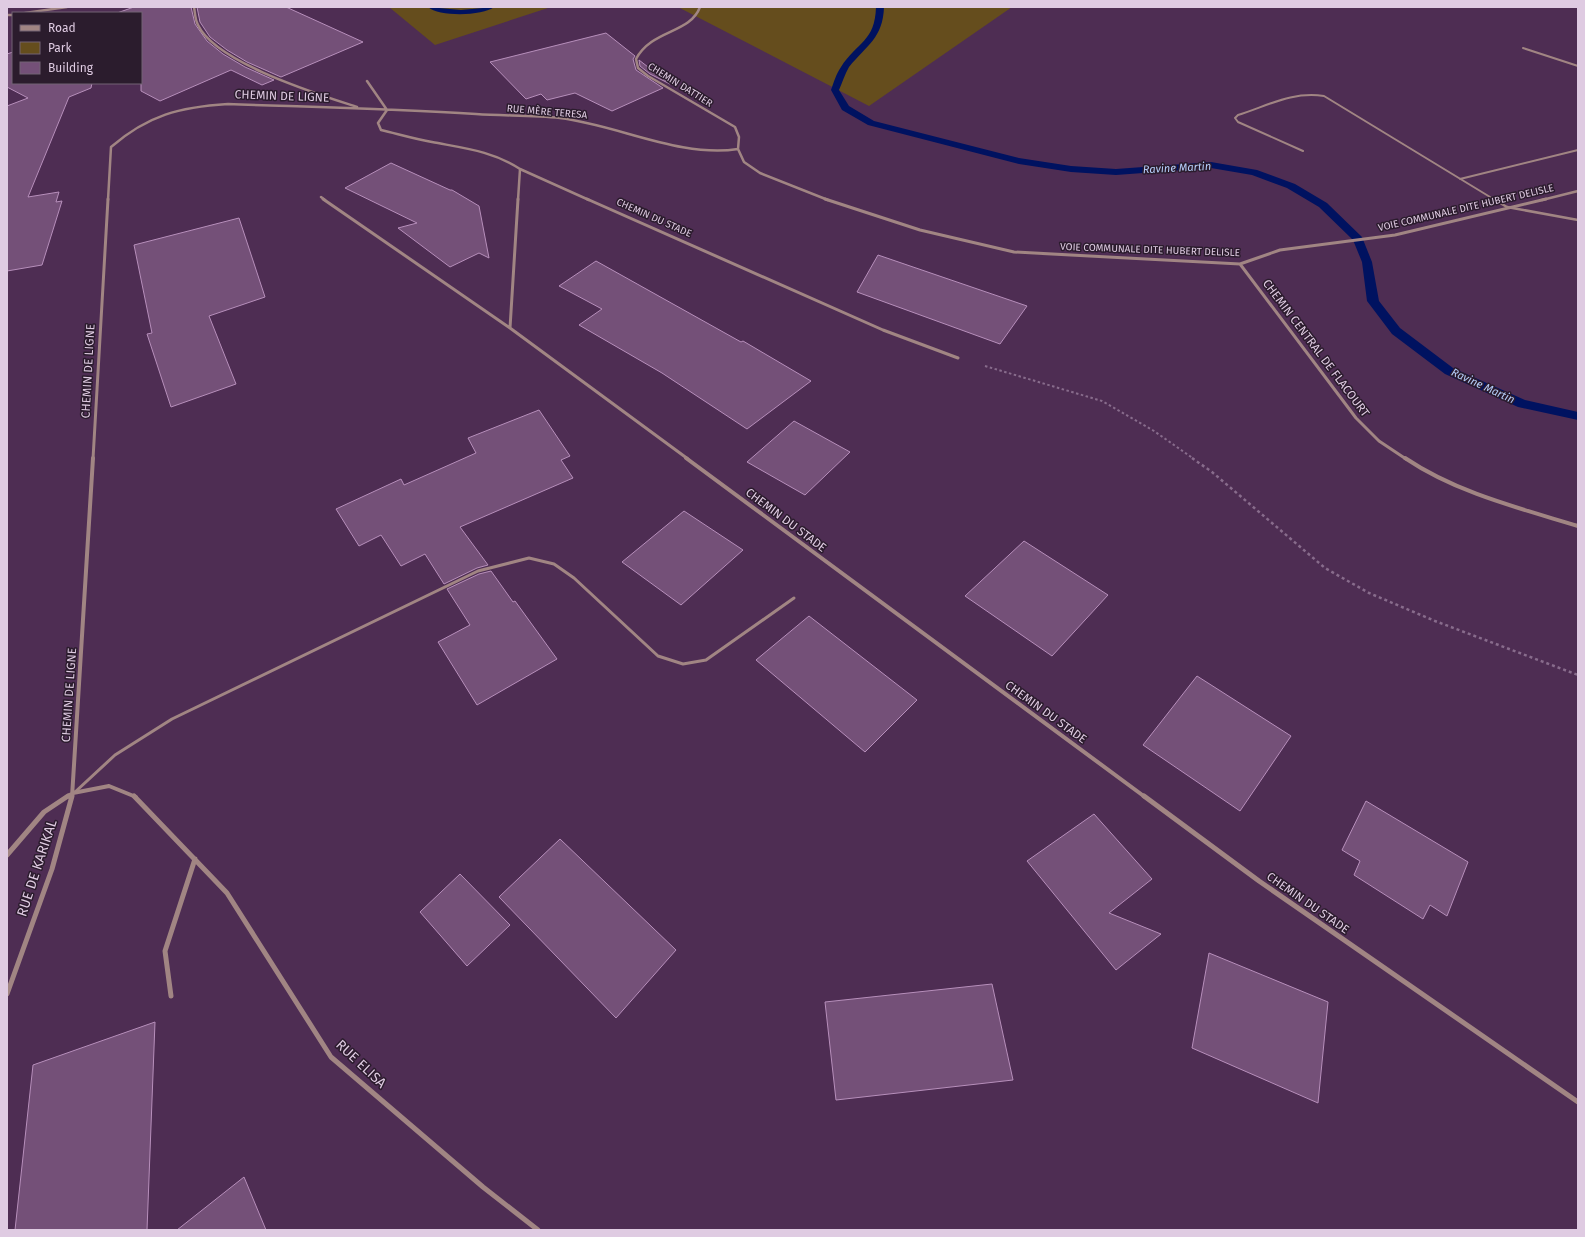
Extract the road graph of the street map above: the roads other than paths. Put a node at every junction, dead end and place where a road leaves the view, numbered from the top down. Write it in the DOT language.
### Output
graph roads {
  1 [pos="67,7"];
  2 [pos="194,7"];
  3 [pos="700,7"];
  4 [pos="32,12"];
  5 [pos="1523,48"];
  6 [pos="1578,66"];
  7 [pos="367,82"];
  8 [pos="361,109"];
  9 [pos="387,110"];
  10 [pos="738,149"];
  11 [pos="1578,150"];
  12 [pos="1303,151"];
  13 [pos="520,169"];
  14 [pos="1460,179"];
  15 [pos="1578,191"];
  16 [pos="320,196"];
  17 [pos="1507,208"];
  18 [pos="1578,220"];
  19 [pos="1240,264"];
  20 [pos="510,328"];
  21 [pos="958,358"];
  22 [pos="1578,526"];
  23 [pos="794,598"];
  24 [pos="73,793"];
  25 [pos="7,855"];
  26 [pos="195,858"];
  27 [pos="7,994"];
  28 [pos="171,996"];
  29 [pos="1578,1102"];
  30 [pos="538,1230"];
  1 -- 4 [label="street"];
  2 -- 8 [label="street"];
  3 -- 10 [label="street, CHEMIN DATTIER"];
  5 -- 6 [label="lane"];
  7 -- 9 [label="street"];
  8 -- 9 [label="street, CHEMIN DE LIGNE"];
  8 -- 24 [label="street, CHEMIN DE LIGNE"];
  9 -- 10 [label="street, RUE MÈRE TERESA"];
  9 -- 13 [label="street, CHEMIN DU STADE"];
  10 -- 19 [label="street, VOIE COMMUNALE DITE HUBERT DELISLE"];
  11 -- 14 [label="lane"];
  12 -- 14 [label="lane"];
  13 -- 20 [label="street"];
  13 -- 21 [label="street, CHEMIN DU STADE"];
  14 -- 17 [label="lane"];
  15 -- 17 [label="street, VOIE COMMUNALE DITE HUBERT DELISLE"];
  16 -- 20 [label="street, CHEMIN DU STADE"];
  17 -- 18 [label="lane"];
  17 -- 19 [label="street, VOIE COMMUNALE DITE HUBERT DELISLE"];
  19 -- 22 [label="street, CHEMIN CENTRAL DE FLACOURT"];
  20 -- 29 [label="street, CHEMIN DU STADE"];
  23 -- 24 [label="lane"];
  24 -- 25 [label="street"];
  24 -- 26 [label="street, RUE ELISA"];
  24 -- 27 [label="street, RUE DE KARIKAL"];
  26 -- 28 [label="street"];
  26 -- 30 [label="street, RUE ELISA"];
}
